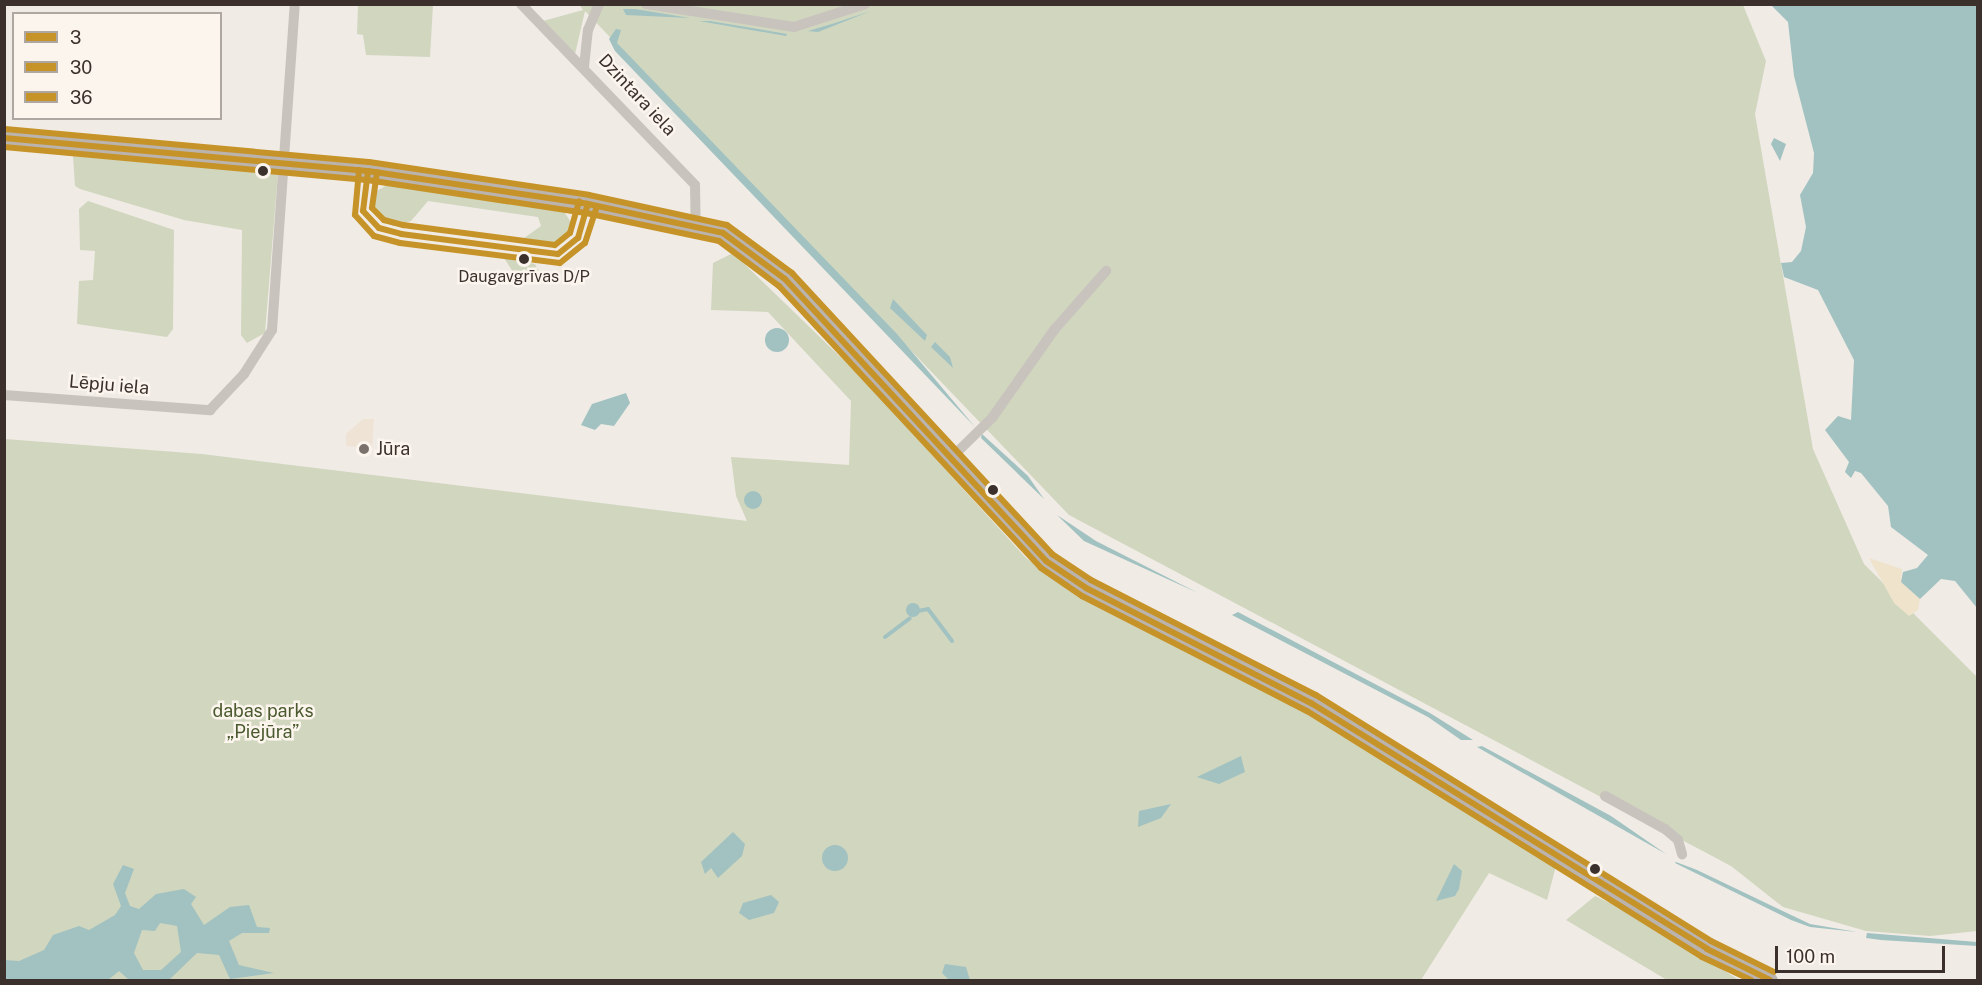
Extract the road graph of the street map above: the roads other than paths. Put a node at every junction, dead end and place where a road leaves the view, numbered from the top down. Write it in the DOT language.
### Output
graph roads {
  1 [pos="295,4"];
  2 [pos="599,4"];
  3 [pos="646,4"];
  4 [pos="865,4"];
  5 [pos="523,5"];
  6 [pos="584,67"];
  7 [pos="4,138"];
  8 [pos="284,162"];
  9 [pos="696,224"];
  10 [pos="1106,271"];
  11 [pos="4,395"];
  12 [pos="950,459"];
  13 [pos="1605,796"];
  14 [pos="1682,854"];
  15 [pos="1770,981"];
  1 -- 8 [label="street"];
  2 -- 6 [label="street"];
  3 -- 4 [label="street"];
  5 -- 6 [label="street, Dzintara iela"];
  6 -- 9 [label="street, Dzintara iela"];
  7 -- 8 [label="street"];
  8 -- 9 [label="street"];
  8 -- 11 [label="street, Lēpju iela"];
  9 -- 12 [label="street"];
  10 -- 12 [label="street"];
  12 -- 15 [label="street"];
  13 -- 14 [label="street"];
}
